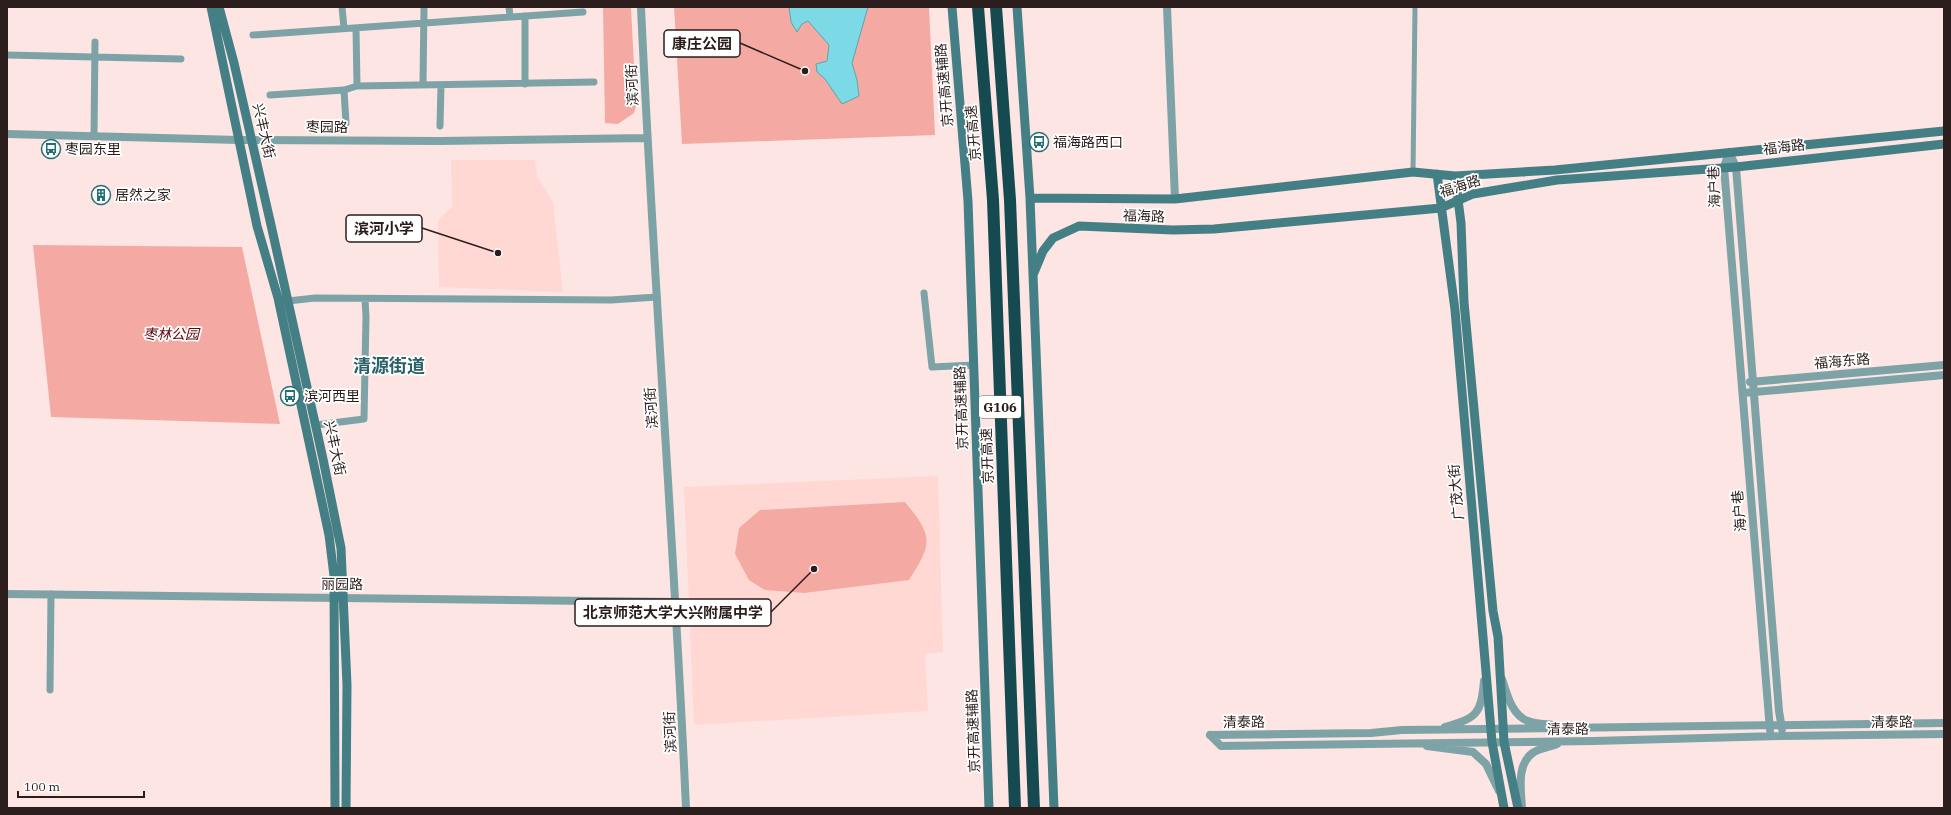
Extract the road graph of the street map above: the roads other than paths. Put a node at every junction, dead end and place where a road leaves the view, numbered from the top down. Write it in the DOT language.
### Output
graph roads {
  1 [pos="211,7"];
  2 [pos="219,7"];
  3 [pos="342,7"];
  4 [pos="424,7"];
  5 [pos="509,7"];
  6 [pos="641,7"];
  7 [pos="952,7"];
  8 [pos="978,7"];
  9 [pos="996,7"];
  10 [pos="1017,7"];
  11 [pos="1167,7"];
  12 [pos="1415,7"];
  13 [pos="583,12"];
  14 [pos="524,16"];
  15 [pos="510,17"];
  16 [pos="424,23"];
  17 [pos="344,28"];
  18 [pos="356,28"];
  19 [pos="253,35"];
  20 [pos="95,42"];
  21 [pos="7,55"];
  22 [pos="95,57"];
  23 [pos="181,59"];
  24 [pos="594,82"];
  25 [pos="423,84"];
  26 [pos="525,84"];
  27 [pos="441,85"];
  28 [pos="357,86"];
  29 [pos="344,90"];
  30 [pos="270,95"];
  31 [pos="346,123"];
  32 [pos="440,126"];
  33 [pos="1944,131"];
  34 [pos="7,134"];
  35 [pos="94,136"];
  36 [pos="647,138"];
  37 [pos="239,140"];
  38 [pos="251,140"];
  39 [pos="1944,144"];
  40 [pos="1729,152"];
  41 [pos="1724,167"];
  42 [pos="1736,167"];
  43 [pos="1412,172"];
  44 [pos="1437,174"];
  45 [pos="1455,176"];
  46 [pos="1030,198"];
  47 [pos="1175,198"];
  48 [pos="1458,201"];
  49 [pos="1441,208"];
  50 [pos="1033,275"];
  51 [pos="924,293"];
  52 [pos="657,297"];
  53 [pos="365,299"];
  54 [pos="288,301"];
  55 [pos="974,365"];
  56 [pos="1944,365"];
  57 [pos="1944,375"];
  58 [pos="1753,381"];
  59 [pos="1742,382"];
  60 [pos="1754,392"];
  61 [pos="1743,393"];
  62 [pos="316,425"];
  63 [pos="7,594"];
  64 [pos="51,594"];
  65 [pos="339,597"];
  66 [pos="676,602"];
  67 [pos="1486,658"];
  68 [pos="1500,671"];
  69 [pos="50,690"];
  70 [pos="1944,723"];
  71 [pos="1770,725"];
  72 [pos="1782,725"];
  73 [pos="1503,729"];
  74 [pos="1575,729"];
  75 [pos="1432,730"];
  76 [pos="1491,730"];
  77 [pos="1944,734"];
  78 [pos="1771,736"];
  79 [pos="1782,736"];
  80 [pos="1492,742"];
  81 [pos="1504,742"];
  82 [pos="1564,742"];
  83 [pos="1412,743"];
  84 [pos="1504,803"];
  85 [pos="335,808"];
  86 [pos="346,808"];
  87 [pos="686,808"];
  88 [pos="989,808"];
  89 [pos="1015,808"];
  90 [pos="1034,808"];
  91 [pos="1054,808"];
  92 [pos="1518,808"];
  93 [pos="1522,808"];
  1 -- 37 [label="main road, 兴丰大街"];
  2 -- 38 [label="main road, 兴丰大街"];
  3 -- 17 [label="street"];
  4 -- 16 [label="street"];
  5 -- 15 [label="street"];
  6 -- 36 [label="street, 滨河街"];
  7 -- 55 [label="main road, 京开高速辅路"];
  8 -- 89 [label="highway, 京开高速 / G106"];
  9 -- 90 [label="highway, G106"];
  10 -- 46 [label="main road"];
  11 -- 47 [label="street"];
  12 -- 43 [label="street"];
  13 -- 14 [label="street"];
  14 -- 15 [label="street"];
  14 -- 26 [label="street"];
  15 -- 16 [label="street"];
  16 -- 18 [label="street"];
  16 -- 25 [label="street"];
  17 -- 18 [label="street"];
  17 -- 19 [label="street"];
  18 -- 28 [label="street"];
  20 -- 22 [label="street"];
  21 -- 22 [label="street"];
  22 -- 23 [label="street"];
  22 -- 35 [label="street"];
  24 -- 26 [label="street"];
  25 -- 27 [label="street"];
  25 -- 28 [label="street"];
  26 -- 27 [label="street"];
  27 -- 32 [label="street"];
  28 -- 29 [label="street"];
  29 -- 30 [label="street"];
  29 -- 31 [label="street"];
  33 -- 40 [label="main road, 福海路"];
  34 -- 35 [label="street, 枣园路"];
  35 -- 37 [label="street, 枣园路"];
  36 -- 38 [label="street, 枣园路"];
  36 -- 52 [label="street, 滨河街"];
  37 -- 38 [label="street, 枣园路"];
  37 -- 65 [label="main road, 兴丰大街"];
  38 -- 54 [label="main road, 兴丰大街"];
  39 -- 42 [label="main road, 福海路"];
  40 -- 41 [label="street, 海户巷"];
  40 -- 42 [label="street, 海户巷"];
  40 -- 45 [label="main road, 福海路"];
  41 -- 42 [label="main road, 福海路"];
  41 -- 48 [label="main road, 福海路"];
  41 -- 59 [label="street, 海户巷"];
  42 -- 58 [label="street, 海户巷"];
  43 -- 44 [label="main road, 福海路"];
  43 -- 47 [label="main road, 福海路"];
  44 -- 45 [label="main road, 福海路"];
  44 -- 49 [label="main road, 广茂大街"];
  45 -- 48 [label="main road, 广茂大街"];
  46 -- 47 [label="main road, 福海路"];
  46 -- 50 [label="main road"];
  48 -- 49 [label="main road, 福海路"];
  48 -- 68 [label="main road, 广茂大街"];
  49 -- 50 [label="main road, 福海路"];
  49 -- 67 [label="main road, 广茂大街"];
  50 -- 91 [label="main road"];
  51 -- 55 [label="street"];
  52 -- 53 [label="street"];
  52 -- 66 [label="street, 滨河街"];
  53 -- 54 [label="street"];
  53 -- 62 [label="street"];
  54 -- 62 [label="main road, 兴丰大街"];
  55 -- 88 [label="main road, 京开高速辅路"];
  56 -- 58 [label="street, 福海东路"];
  57 -- 60 [label="street, 福海东路"];
  58 -- 59 [label="street, 福海东路"];
  58 -- 60 [label="street, 海户巷"];
  59 -- 61 [label="street, 海户巷"];
  60 -- 61 [label="street, 福海东路"];
  60 -- 72 [label="street, 海户巷"];
  61 -- 71 [label="street, 海户巷"];
  62 -- 65 [label="main road, 兴丰大街"];
  63 -- 64 [label="street, 丽园路"];
  64 -- 65 [label="street, 丽园路"];
  64 -- 69 [label="street"];
  65 -- 66 [label="street, 丽园路"];
  65 -- 85 [label="main road, 兴丰大街"];
  65 -- 86 [label="main road, 兴丰大街"];
  66 -- 87 [label="street, 滨河街"];
  67 -- 75 [label="street"];
  67 -- 76 [label="main road, 广茂大街"];
  68 -- 73 [label="main road, 广茂大街"];
  68 -- 74 [label="street"];
  70 -- 72 [label="street, 清泰路"];
  71 -- 72 [label="street, 清泰路"];
  71 -- 74 [label="street, 清泰路"];
  71 -- 78 [label="street, 海户巷"];
  72 -- 79 [label="street, 海户巷"];
  73 -- 74 [label="street, 清泰路"];
  73 -- 76 [label="street, 清泰路"];
  73 -- 81 [label="main road, 广茂大街"];
  75 -- 76 [label="street, 清泰路"];
  75 -- 83 [label="street, 清泰路"];
  76 -- 80 [label="main road, 广茂大街"];
  77 -- 79 [label="street, 清泰路"];
  78 -- 79 [label="street, 清泰路"];
  78 -- 82 [label="street, 清泰路"];
  80 -- 81 [label="street, 清泰路"];
  80 -- 83 [label="street, 清泰路"];
  80 -- 84 [label="main road, 广茂大街"];
  81 -- 82 [label="street, 清泰路"];
  81 -- 92 [label="main road, 广茂大街"];
  82 -- 93 [label="street"];
  83 -- 84 [label="street"];
}
